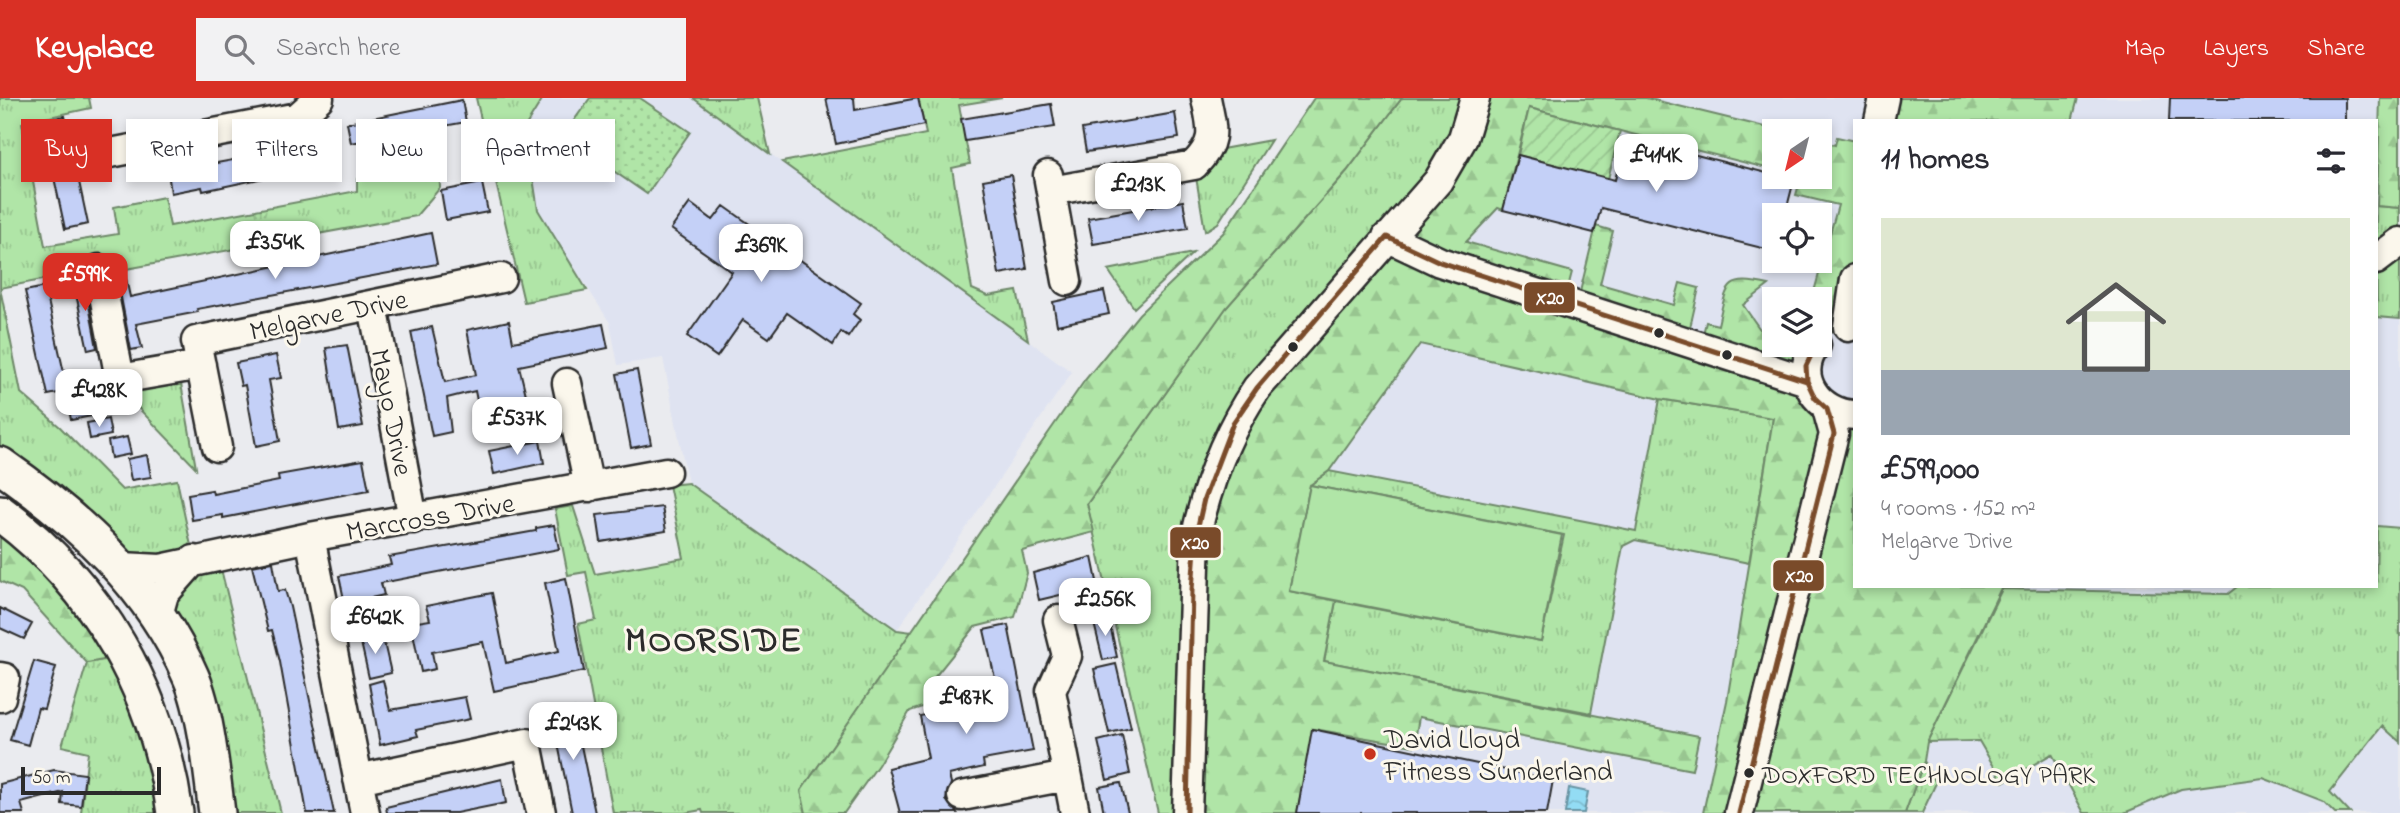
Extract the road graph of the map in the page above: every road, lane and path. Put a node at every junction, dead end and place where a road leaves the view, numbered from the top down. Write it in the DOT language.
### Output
graph roads {
  1 [pos="319,98"];
  2 [pos="1206,98"];
  3 [pos="1475,98"];
  4 [pos="1884,98"];
  5 [pos="1879,119"];
  6 [pos="112,153"];
  7 [pos="1387,237"];
  8 [pos="2400,242"];
  9 [pos="2378,258"];
  10 [pos="99,269"];
  11 [pos="501,278"];
  12 [pos="1067,281"];
  13 [pos="373,306"];
  14 [pos="1852,327"];
  15 [pos="1832,331"];
  16 [pos="198,353"];
  17 [pos="1810,357"];
  18 [pos="1807,381"];
  19 [pos="567,383"];
  20 [pos="1853,415"];
  21 [pos="1830,421"];
  22 [pos="217,447"];
  23 [pos="0,465"];
  24 [pos="666,472"];
  25 [pos="589,487"];
  26 [pos="0,513"];
  27 [pos="414,519"];
  28 [pos="310,537"];
  29 [pos="194,560"];
  30 [pos="122,567"];
  31 [pos="157,619"];
  32 [pos="1058,620"];
  33 [pos="1068,776"];
  34 [pos="358,779"];
  35 [pos="962,796"];
  36 [pos="175,813"];
  37 [pos="217,813"];
  38 [pos="365,813"];
  39 [pos="541,813"];
  40 [pos="1075,813"];
  41 [pos="1187,813"];
  42 [pos="1739,813"];
  1 -- 6 [label="street"];
  2 -- 12 [label="street"];
  3 -- 7 [label="street"];
  4 -- 5 [label="street"];
  7 -- 18 [label="street"];
  7 -- 41 [label="street"];
  8 -- 9 [label="street"];
  10 -- 16 [label="street, Melgarve Drive"];
  11 -- 13 [label="street, Melgarve Drive"];
  13 -- 16 [label="street, Melgarve Drive"];
  13 -- 27 [label="street, Mayo Drive"];
  14 -- 15 [label="street"];
  16 -- 22 [label="street"];
  17 -- 18 [label="street"];
  18 -- 21 [label="street"];
  19 -- 25 [label="street"];
  20 -- 21 [label="street"];
  21 -- 42 [label="street"];
  23 -- 30 [label="main road"];
  24 -- 25 [label="street, Marcross Drive"];
  25 -- 27 [label="street, Marcross Drive"];
  26 -- 36 [label="main road"];
  27 -- 28 [label="street, Marcross Drive"];
  28 -- 29 [label="street, Marcross Drive"];
  28 -- 34 [label="street"];
  29 -- 30 [label="street, Marcross Drive"];
  29 -- 31 [label="street"];
  30 -- 31 [label="main road"];
  31 -- 37 [label="main road"];
  32 -- 33 [label="street"];
  33 -- 35 [label="street"];
  33 -- 40 [label="street"];
  34 -- 38 [label="street"];
  34 -- 39 [label="street"];
}
